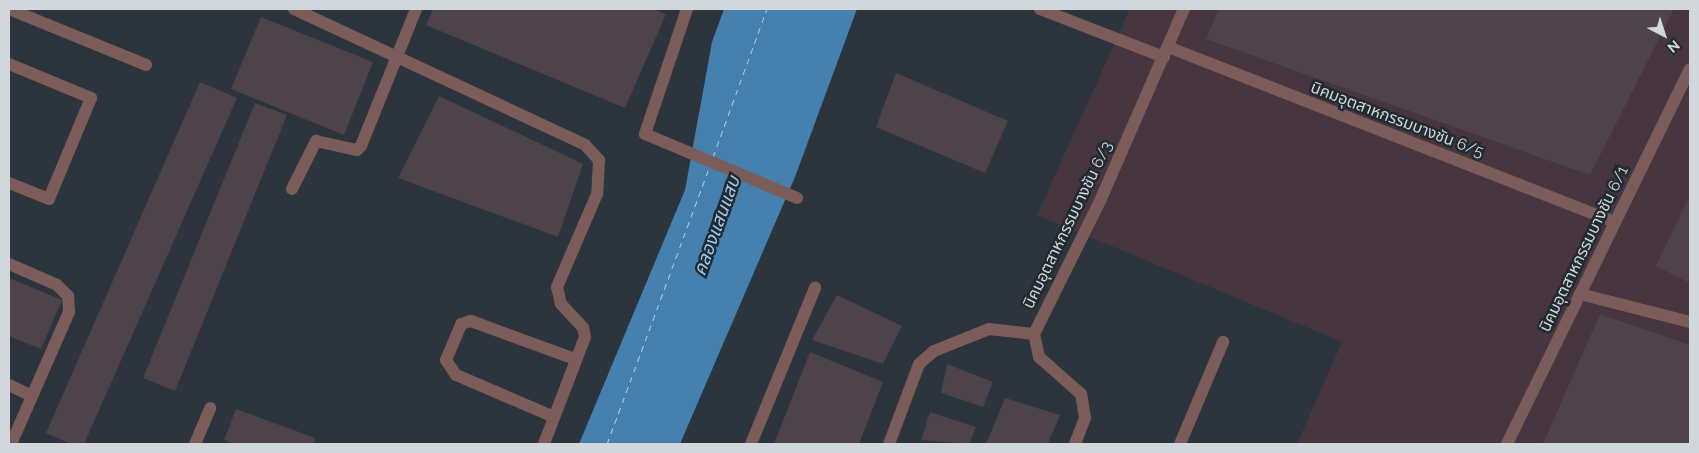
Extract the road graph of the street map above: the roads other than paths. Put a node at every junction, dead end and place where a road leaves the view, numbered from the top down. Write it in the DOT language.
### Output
graph roads {
  1 [pos="9,9"];
  2 [pos="294,9"];
  3 [pos="416,9"];
  4 [pos="687,9"];
  5 [pos="1040,9"];
  6 [pos="1184,9"];
  7 [pos="1166,52"];
  8 [pos="398,56"];
  9 [pos="9,64"];
  10 [pos="146,65"];
  11 [pos="1690,69"];
  12 [pos="9,183"];
  13 [pos="292,189"];
  14 [pos="795,198"];
  15 [pos="1614,222"];
  16 [pos="9,264"];
  17 [pos="815,288"];
  18 [pos="1580,294"];
  19 [pos="1690,322"];
  20 [pos="1034,334"];
  21 [pos="1223,342"];
  22 [pos="575,359"];
  23 [pos="9,386"];
  24 [pos="32,396"];
  25 [pos="210,408"];
  26 [pos="554,417"];
  27 [pos="11,444"];
  28 [pos="195,444"];
  29 [pos="544,444"];
  30 [pos="751,444"];
  31 [pos="889,444"];
  32 [pos="1075,444"];
  33 [pos="1180,444"];
  34 [pos="1507,444"];
  1 -- 10 [label="street"];
  2 -- 8 [label="street"];
  3 -- 8 [label="street"];
  4 -- 14 [label="street"];
  5 -- 7 [label="street, นิคมอุตสาหกรรมบางชัน 6/5"];
  6 -- 7 [label="street, นิคมอุตสาหกรรมบางชัน 6/3"];
  7 -- 15 [label="street, นิคมอุตสาหกรรมบางชัน 6/5"];
  7 -- 20 [label="street, นิคมอุตสาหกรรมบางชัน 6/3"];
  8 -- 13 [label="street"];
  8 -- 22 [label="street"];
  9 -- 12 [label="street"];
  11 -- 15 [label="street, นิคมอุตสาหกรรมบางชัน 6/1"];
  15 -- 18 [label="street, นิคมอุตสาหกรรมบางชัน 6/1"];
  16 -- 24 [label="street"];
  17 -- 30 [label="street"];
  18 -- 19 [label="street"];
  18 -- 34 [label="street, นิคมอุตสาหกรรมบางชัน 6/1"];
  20 -- 31 [label="street"];
  20 -- 32 [label="street, นิคมอุตสาหกรรมบางชัน 6/3"];
  21 -- 33 [label="street"];
  22 -- 26 [label="street"];
  22 -- 26 [label="street"];
  23 -- 24 [label="street"];
  24 -- 27 [label="street"];
  25 -- 28 [label="street"];
  26 -- 29 [label="street"];
}
